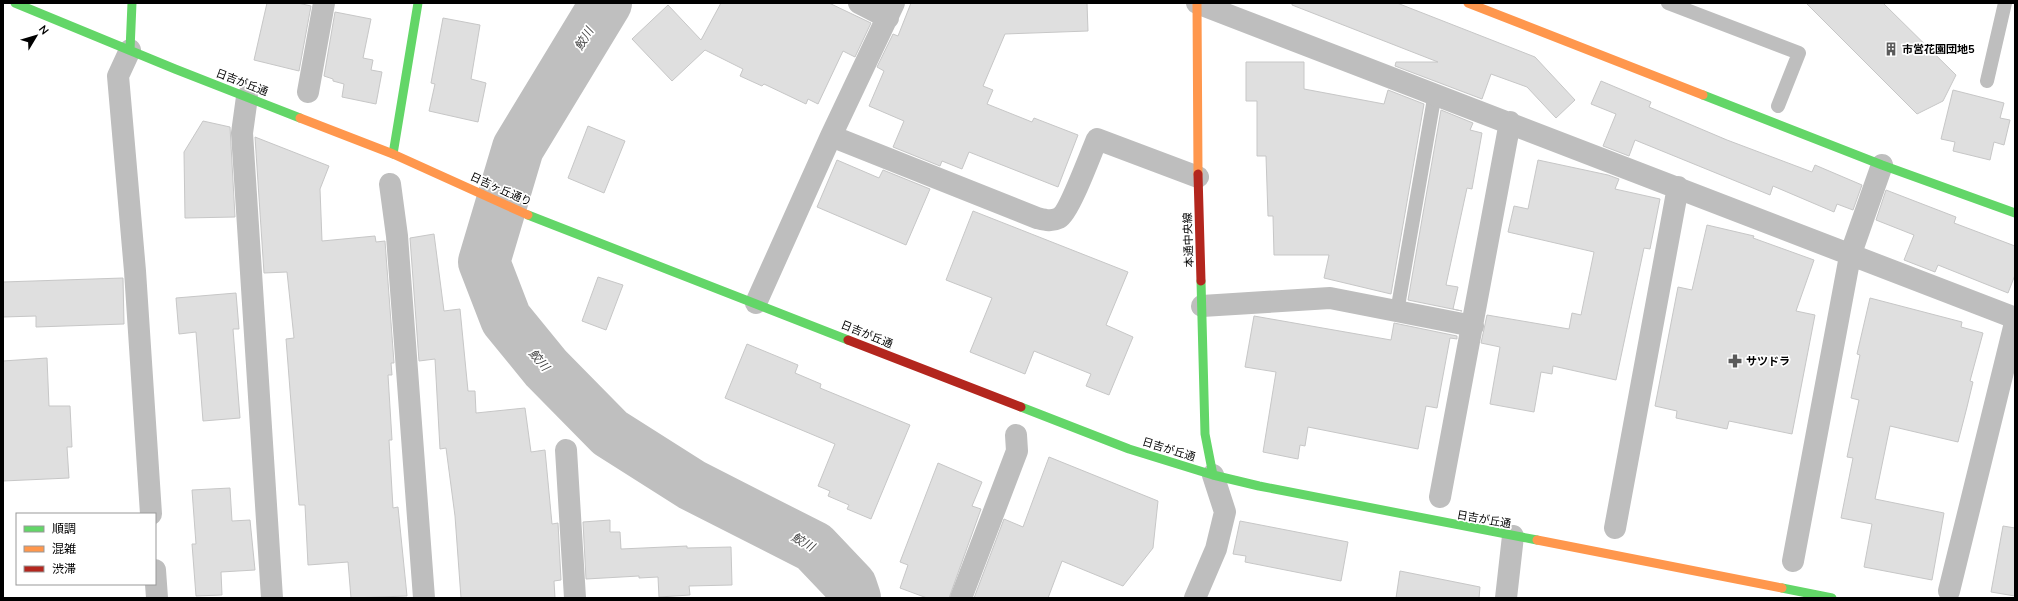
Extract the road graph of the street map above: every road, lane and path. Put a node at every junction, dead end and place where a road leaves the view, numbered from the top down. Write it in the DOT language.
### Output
graph roads {
  1 [pos="15,3"];
  2 [pos="132,3"];
  3 [pos="324,3"];
  4 [pos="418,3"];
  5 [pos="860,3"];
  6 [pos="1197,3"];
  7 [pos="1668,3"];
  8 [pos="2005,3"];
  9 [pos="1473,4"];
  10 [pos="891,10"];
  11 [pos="130,50"];
  12 [pos="1986,81"];
  13 [pos="308,92"];
  14 [pos="1435,93"];
  15 [pos="247,97"];
  16 [pos="1778,106"];
  17 [pos="1510,122"];
  18 [pos="831,136"];
  19 [pos="393,154"];
  20 [pos="1882,166"];
  21 [pos="1198,177"];
  22 [pos="390,184"];
  23 [pos="460,185"];
  24 [pos="1678,187"];
  25 [pos="2015,213"];
  26 [pos="531,216"];
  27 [pos="1850,256"];
  28 [pos="756,303"];
  29 [pos="1202,306"];
  30 [pos="1397,312"];
  31 [pos="2015,318"];
  32 [pos="2015,323"];
  33 [pos="1473,326"];
  34 [pos="1016,435"];
  35 [pos="566,450"];
  36 [pos="1213,475"];
  37 [pos="1440,497"];
  38 [pos="151,513"];
  39 [pos="1615,528"];
  40 [pos="1513,536"];
  41 [pos="1794,561"];
  42 [pos="156,584"];
  43 [pos="1949,591"];
  44 [pos="157,598"];
  45 [pos="272,598"];
  46 [pos="424,598"];
  47 [pos="575,598"];
  48 [pos="961,598"];
  49 [pos="1195,598"];
  50 [pos="1506,598"];
  51 [pos="1832,598"];
  1 -- 11 [label="street, 日吉が丘通"];
  2 -- 11 [label="street"];
  3 -- 13 [label="street"];
  4 -- 19 [label="street"];
  5 -- 10 [label="street"];
  6 -- 14 [label="street"];
  6 -- 21 [label="street, 本通中央線"];
  7 -- 16 [label="lane"];
  8 -- 12 [label="lane"];
  9 -- 20 [label="street"];
  10 -- 18 [label="street"];
  11 -- 15 [label="street, 日吉が丘通"];
  11 -- 38 [label="street"];
  14 -- 17 [label="street"];
  14 -- 30 [label="lane"];
  15 -- 19 [label="street, 日吉が丘通"];
  15 -- 45 [label="street"];
  17 -- 24 [label="street"];
  17 -- 33 [label="street"];
  18 -- 21 [label="street"];
  18 -- 28 [label="street"];
  19 -- 23 [label="street, 日吉が丘通"];
  20 -- 25 [label="street"];
  20 -- 27 [label="street"];
  21 -- 29 [label="street, 本通中央線"];
  22 -- 46 [label="street"];
  23 -- 26 [label="street, 日吉ヶ丘通り"];
  24 -- 27 [label="street"];
  24 -- 39 [label="street"];
  26 -- 28 [label="street, 日吉が丘通"];
  27 -- 31 [label="street"];
  27 -- 41 [label="street"];
  28 -- 36 [label="street, 日吉が丘通"];
  29 -- 30 [label="street"];
  29 -- 36 [label="street, 本通中央線"];
  30 -- 33 [label="street"];
  32 -- 43 [label="street"];
  33 -- 37 [label="street"];
  34 -- 48 [label="street"];
  35 -- 47 [label="street"];
  36 -- 40 [label="street, 日吉が丘通"];
  36 -- 49 [label="street"];
  40 -- 50 [label="street"];
  40 -- 51 [label="street, 日吉が丘通"];
  42 -- 44 [label="street"];
}
